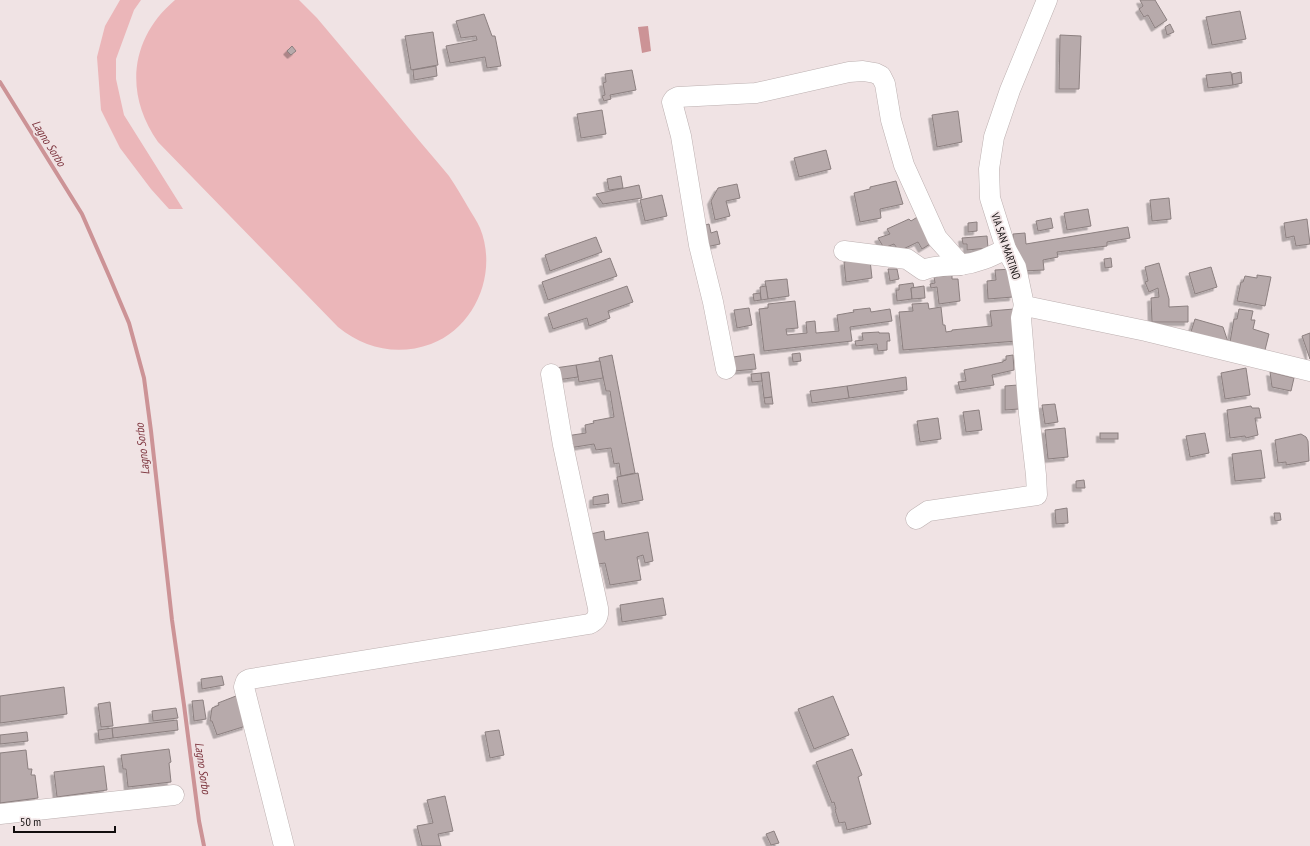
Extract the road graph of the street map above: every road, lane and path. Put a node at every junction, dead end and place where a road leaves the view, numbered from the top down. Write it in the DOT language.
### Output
graph roads {
  1 [pos="1047,0"];
  2 [pos="1006,249"];
  3 [pos="844,251"];
  4 [pos="961,265"];
  5 [pos="1024,305"];
  6 [pos="726,369"];
  7 [pos="1310,371"];
  8 [pos="551,374"];
  9 [pos="916,520"];
  10 [pos="174,795"];
  11 [pos="0,814"];
  12 [pos="284,846"];
  1 -- 2 [label="street, VIA SAN MARTINO"];
  2 -- 4 [label="street"];
  2 -- 5 [label="street, VIA SAN MARTINO"];
  3 -- 4 [label="street"];
  4 -- 6 [label="street"];
  5 -- 7 [label="street"];
  5 -- 9 [label="street, VIA SAN MARTINO"];
  8 -- 12 [label="street"];
  10 -- 11 [label="street"];
}
